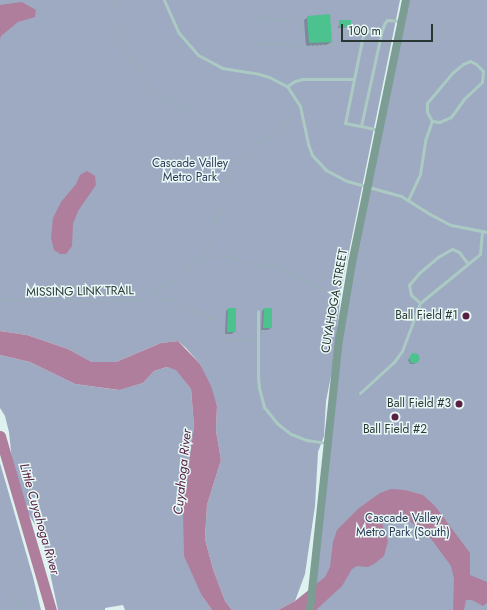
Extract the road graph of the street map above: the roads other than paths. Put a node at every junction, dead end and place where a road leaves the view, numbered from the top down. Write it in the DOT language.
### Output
graph roads {
  1 [pos="164,0"];
  2 [pos="406,0"];
  3 [pos="402,20"];
  4 [pos="381,34"];
  5 [pos="354,79"];
  6 [pos="287,86"];
  7 [pos="432,122"];
  8 [pos="362,126"];
  9 [pos="379,130"];
  10 [pos="368,186"];
  11 [pos="408,200"];
  12 [pos="482,232"];
  13 [pos="487,232"];
  14 [pos="468,264"];
  15 [pos="420,303"];
  16 [pos="258,311"];
  17 [pos="360,393"];
  18 [pos="327,444"];
  19 [pos="310,610"];
  1 -- 6 [label="lane"];
  2 -- 3 [label="street, CUYAHOGA STREET"];
  3 -- 4 [label="lane"];
  3 -- 9 [label="street, CUYAHOGA STREET"];
  4 -- 5 [label="lane"];
  4 -- 8 [label="lane"];
  5 -- 6 [label="lane"];
  5 -- 8 [label="lane"];
  6 -- 10 [label="lane"];
  7 -- 7 [label="lane"];
  7 -- 11 [label="lane"];
  8 -- 9 [label="lane"];
  9 -- 10 [label="street, CUYAHOGA STREET"];
  10 -- 11 [label="lane"];
  10 -- 18 [label="street, CUYAHOGA STREET"];
  11 -- 12 [label="lane"];
  12 -- 13 [label="lane"];
  12 -- 14 [label="lane"];
  14 -- 15 [label="lane"];
  14 -- 15 [label="lane"];
  15 -- 17 [label="lane"];
  16 -- 18 [label="lane"];
  18 -- 19 [label="street, CUYAHOGA STREET"];
}
